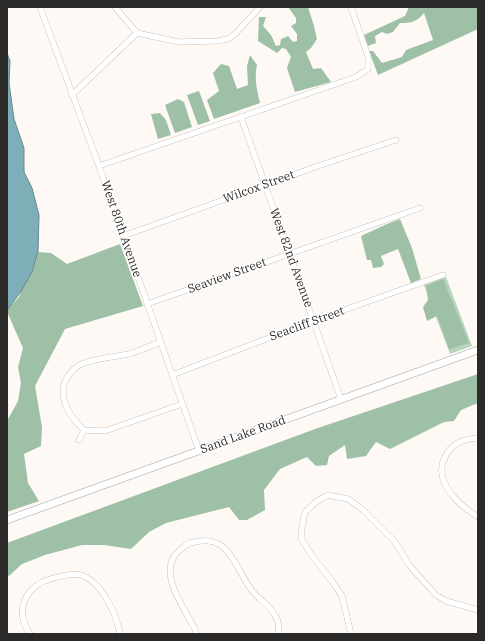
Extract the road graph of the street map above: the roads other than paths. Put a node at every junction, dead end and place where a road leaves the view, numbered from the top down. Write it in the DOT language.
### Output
graph roads {
  1 [pos="40,7"];
  2 [pos="115,7"];
  3 [pos="260,7"];
  4 [pos="351,7"];
  5 [pos="137,33"];
  6 [pos="72,95"];
  7 [pos="241,116"];
  8 [pos="396,140"];
  9 [pos="99,166"];
  10 [pos="265,185"];
  11 [pos="420,208"];
  12 [pos="123,236"];
  13 [pos="289,253"];
  14 [pos="443,275"];
  15 [pos="147,304"];
  16 [pos="313,321"];
  17 [pos="160,342"];
  18 [pos="478,350"];
  19 [pos="172,375"];
  20 [pos="341,400"];
  21 [pos="182,404"];
  22 [pos="84,430"];
  23 [pos="478,438"];
  24 [pos="79,440"];
  25 [pos="199,451"];
  26 [pos="478,517"];
  27 [pos="7,520"];
  28 [pos="478,610"];
  29 [pos="30,634"];
  30 [pos="120,634"];
  31 [pos="196,634"];
  32 [pos="278,634"];
  33 [pos="351,634"];
  1 -- 6 [label="street, West 80th Avenue"];
  2 -- 5 [label="street"];
  3 -- 5 [label="street"];
  4 -- 7 [label="street"];
  5 -- 6 [label="street"];
  6 -- 9 [label="street, West 80th Avenue"];
  7 -- 9 [label="street"];
  7 -- 10 [label="street, West 82nd Avenue"];
  8 -- 10 [label="street, Wilcox Street"];
  9 -- 12 [label="street, West 80th Avenue"];
  10 -- 12 [label="street, Wilcox Street"];
  10 -- 13 [label="street, West 82nd Avenue"];
  11 -- 13 [label="street, Seaview Street"];
  12 -- 15 [label="street, West 80th Avenue"];
  13 -- 15 [label="street, Seaview Street"];
  13 -- 16 [label="street, West 82nd Avenue"];
  14 -- 16 [label="street, Seacliff Street"];
  15 -- 17 [label="street, West 80th Avenue"];
  16 -- 19 [label="street, Seacliff Street"];
  16 -- 20 [label="street, West 82nd Avenue"];
  17 -- 19 [label="street, West 80th Avenue"];
  17 -- 22 [label="street"];
  18 -- 20 [label="main road, Sand Lake Road"];
  19 -- 21 [label="street, West 80th Avenue"];
  20 -- 25 [label="main road, Sand Lake Road"];
  21 -- 22 [label="street"];
  21 -- 25 [label="street, West 80th Avenue"];
  22 -- 24 [label="street"];
  23 -- 26 [label="street"];
  25 -- 27 [label="main road, Sand Lake Road"];
  28 -- 33 [label="street"];
  29 -- 30 [label="street"];
  31 -- 32 [label="street"];
}
